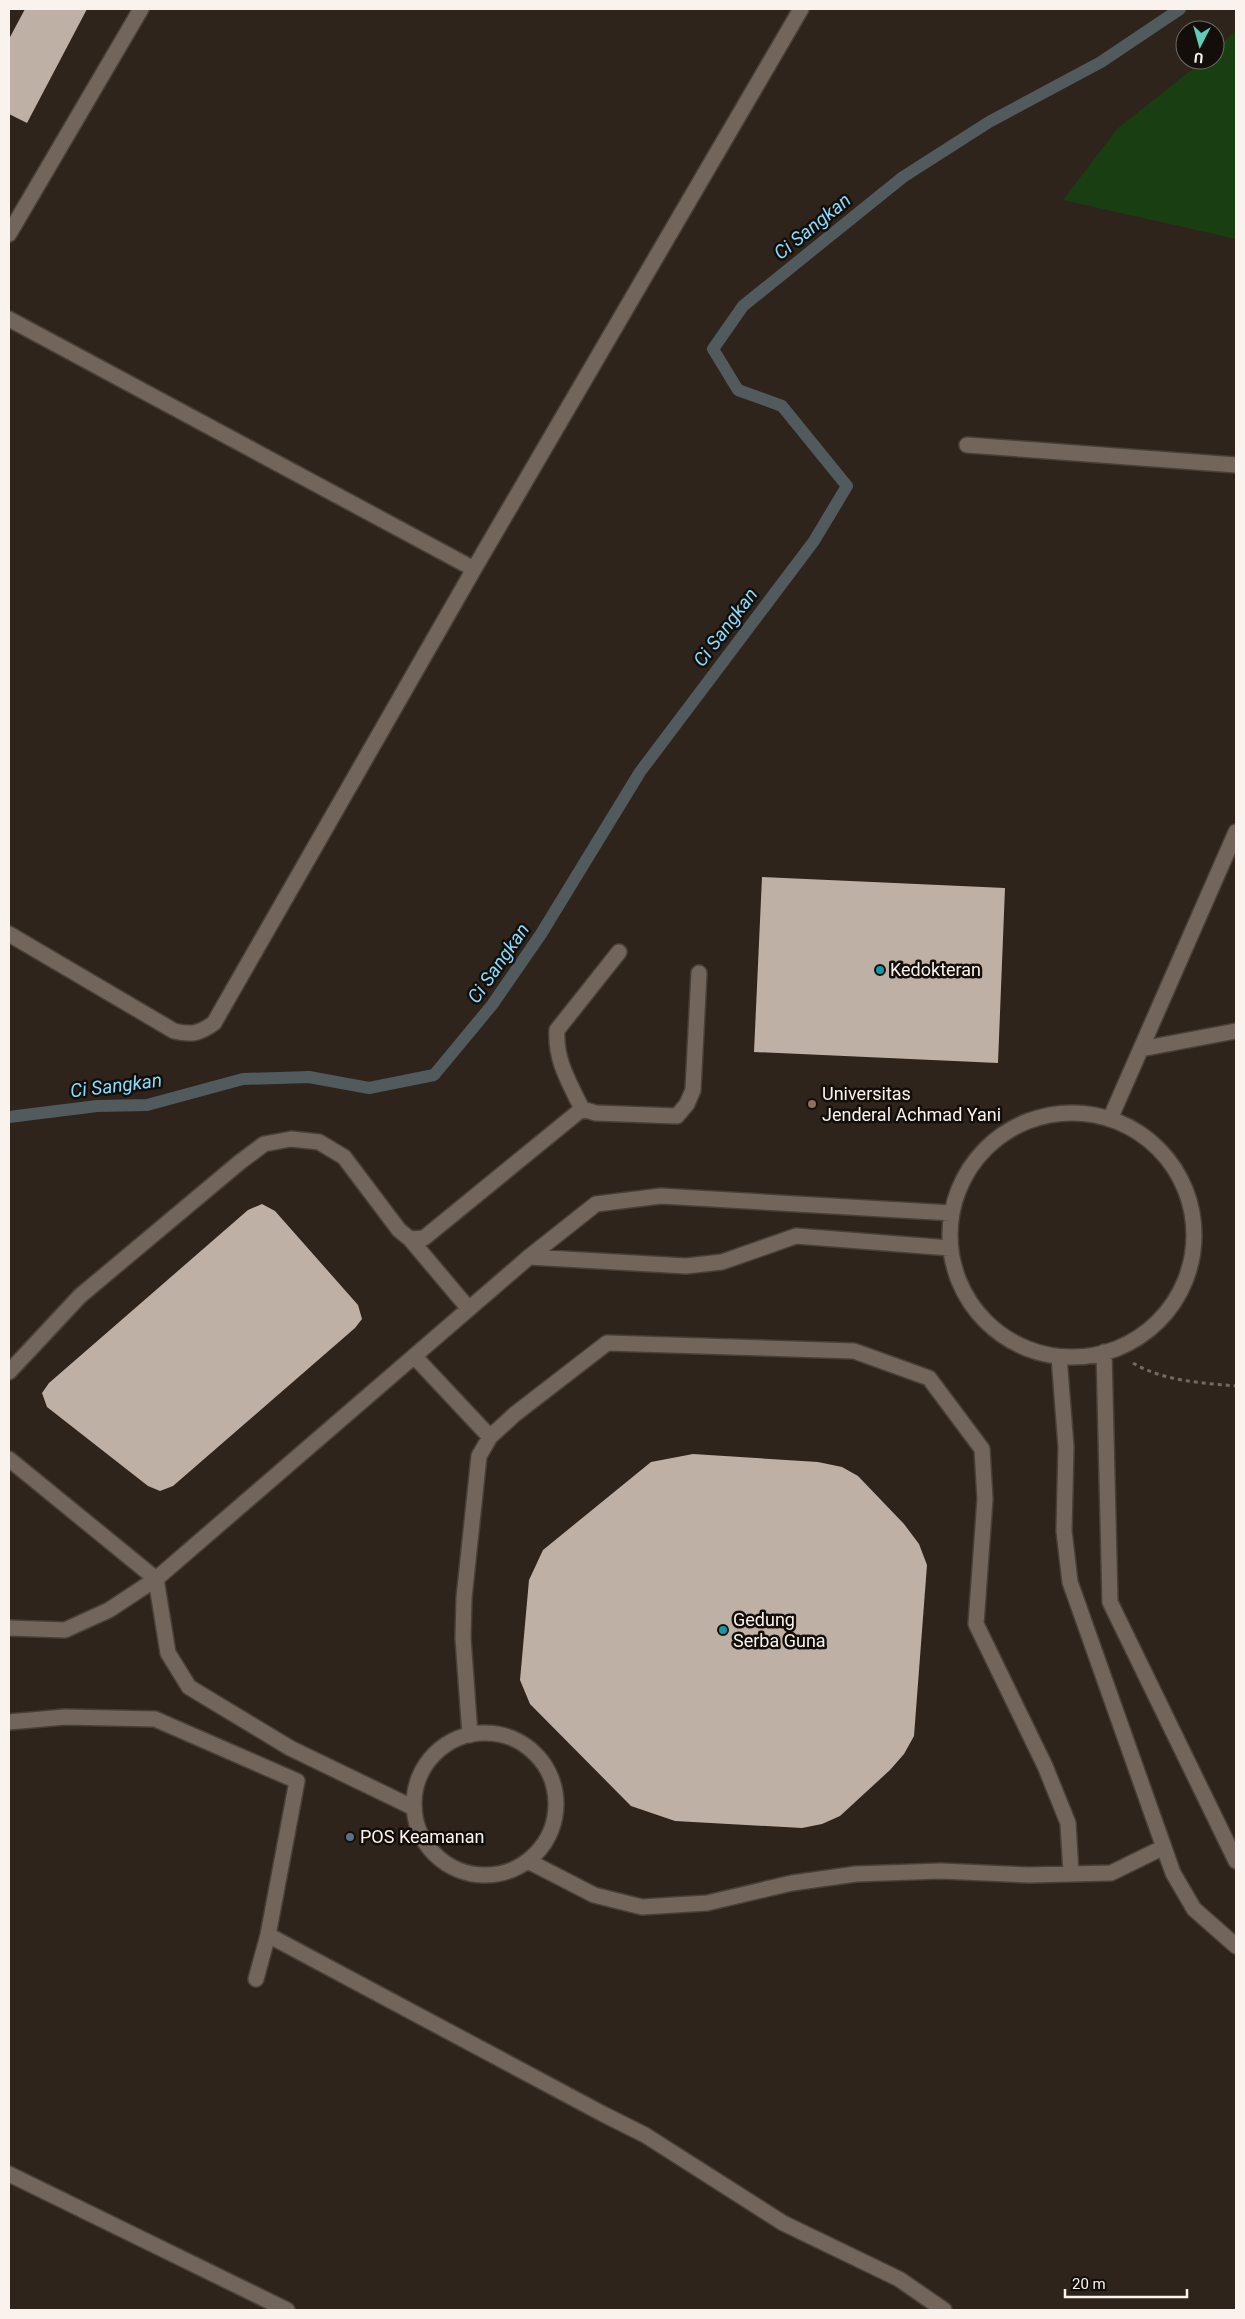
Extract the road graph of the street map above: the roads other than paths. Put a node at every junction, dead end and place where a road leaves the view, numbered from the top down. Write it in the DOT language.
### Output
graph roads {
  1 [pos="141,9"];
  2 [pos="801,9"];
  3 [pos="9,234"];
  4 [pos="9,319"];
  5 [pos="967,445"];
  6 [pos="1236,465"];
  7 [pos="474,570"];
  8 [pos="1236,832"];
  9 [pos="9,934"];
  10 [pos="619,952"];
  11 [pos="699,973"];
  12 [pos="1236,1031"];
  13 [pos="1142,1049"];
  14 [pos="582,1109"];
  15 [pos="1110,1119"];
  16 [pos="952,1213"];
  17 [pos="410,1239"];
  18 [pos="950,1248"];
  19 [pos="529,1257"];
  20 [pos="469,1309"];
  21 [pos="1109,1351"];
  22 [pos="414,1356"];
  23 [pos="1059,1356"];
  24 [pos="9,1372"];
  25 [pos="490,1437"];
  26 [pos="9,1459"];
  27 [pos="156,1579"];
  28 [pos="12,1626"];
  29 [pos="9,1722"];
  30 [pos="470,1735"];
  31 [pos="414,1808"];
  32 [pos="1162,1848"];
  33 [pos="528,1861"];
  34 [pos="1236,1861"];
  35 [pos="1071,1873"];
  36 [pos="268,1935"];
  37 [pos="1236,1946"];
  38 [pos="256,1979"];
  39 [pos="9,2174"];
  40 [pos="287,2310"];
  41 [pos="944,2310"];
  1 -- 3 [label="street"];
  2 -- 7 [label="street"];
  4 -- 7 [label="street"];
  5 -- 6 [label="street"];
  7 -- 9 [label="street"];
  8 -- 13 [label="street"];
  10 -- 14 [label="street"];
  11 -- 14 [label="street"];
  12 -- 13 [label="street"];
  13 -- 15 [label="street"];
  14 -- 17 [label="street"];
  15 -- 16 [label="street"];
  15 -- 21 [label="street"];
  16 -- 18 [label="street"];
  16 -- 19 [label="street"];
  17 -- 20 [label="street"];
  17 -- 24 [label="street"];
  18 -- 19 [label="street"];
  18 -- 23 [label="street"];
  19 -- 20 [label="street"];
  20 -- 22 [label="street"];
  21 -- 23 [label="street"];
  21 -- 34 [label="street"];
  22 -- 25 [label="street"];
  22 -- 27 [label="street"];
  23 -- 32 [label="street"];
  25 -- 30 [label="street"];
  25 -- 35 [label="street"];
  26 -- 27 [label="street"];
  27 -- 28 [label="street"];
  27 -- 31 [label="street"];
  29 -- 36 [label="street"];
  30 -- 31 [label="street"];
  30 -- 33 [label="street"];
  31 -- 33 [label="street"];
  32 -- 35 [label="street"];
  32 -- 37 [label="street"];
  33 -- 35 [label="street"];
  36 -- 38 [label="street"];
  36 -- 41 [label="street"];
  39 -- 40 [label="street"];
}
